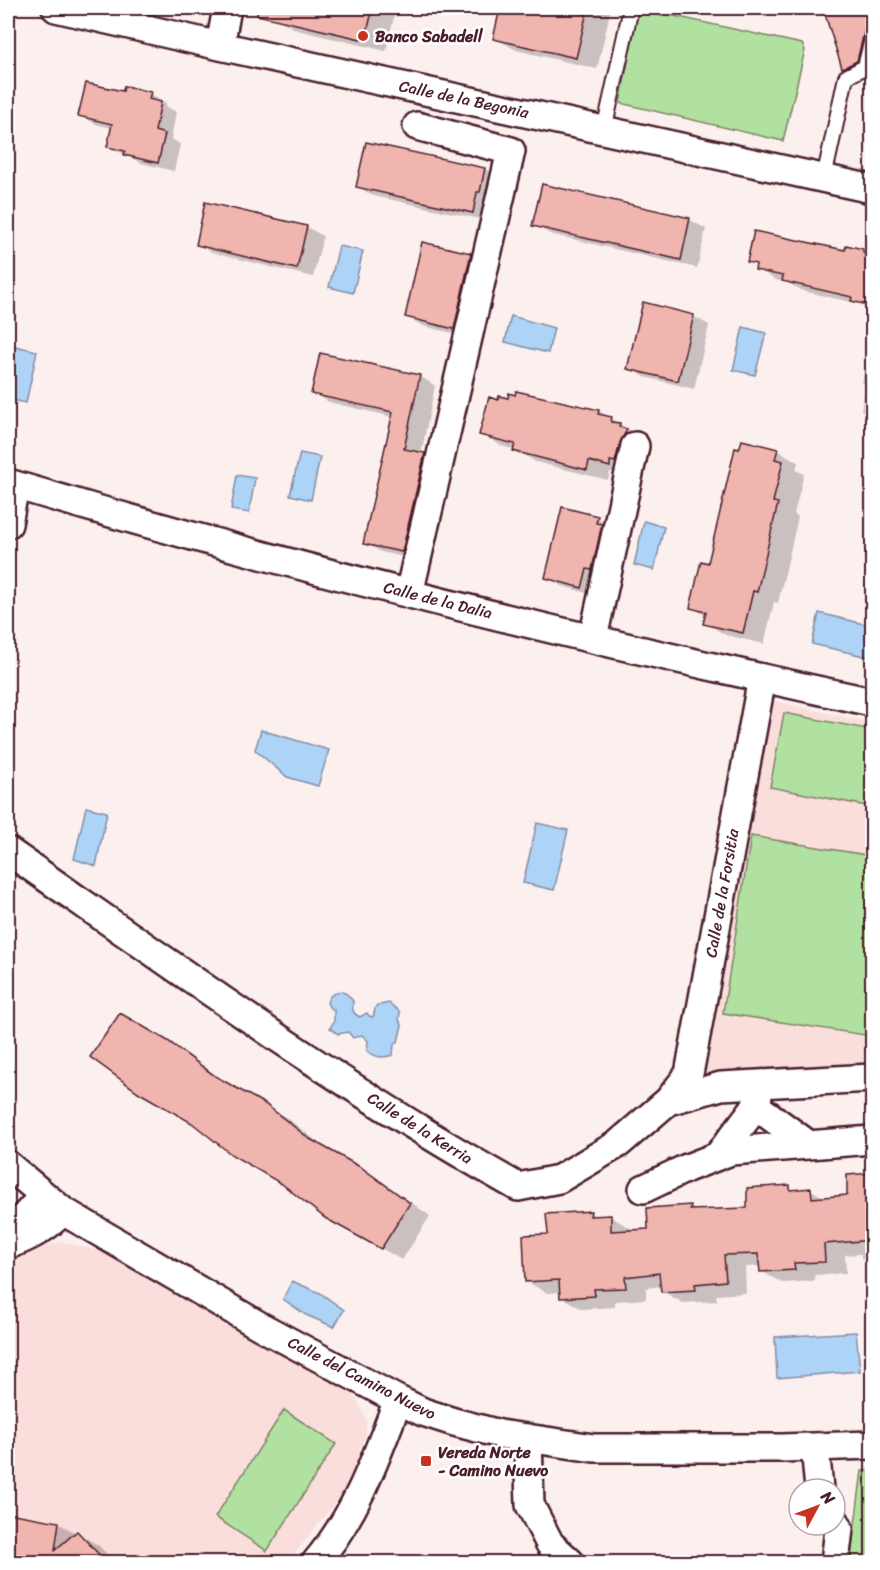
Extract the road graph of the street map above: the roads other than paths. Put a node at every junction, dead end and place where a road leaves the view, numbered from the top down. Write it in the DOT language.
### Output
graph roads {
  1 [pos="57,8"];
  2 [pos="227,8"];
  3 [pos="631,8"];
  4 [pos="873,39"];
  5 [pos="220,46"];
  6 [pos="417,126"];
  7 [pos="604,130"];
  8 [pos="824,178"];
  9 [pos="873,189"];
  10 [pos="635,446"];
  11 [pos="11,484"];
  12 [pos="8,524"];
  13 [pos="409,594"];
  14 [pos="593,638"];
  15 [pos="762,678"];
  16 [pos="873,702"];
  17 [pos="8,851"];
  18 [pos="873,1078"];
  19 [pos="758,1095"];
  20 [pos="668,1101"];
  21 [pos="873,1140"];
  22 [pos="809,1145"];
  23 [pos="718,1156"];
  24 [pos="8,1165"];
  25 [pos="643,1189"];
  26 [pos="53,1204"];
  27 [pos="8,1239"];
  28 [pos="8,1245"];
  29 [pos="398,1400"];
  30 [pos="528,1438"];
  31 [pos="873,1445"];
  32 [pos="815,1447"];
  33 [pos="818,1477"];
  34 [pos="838,1537"];
  35 [pos="316,1563"];
  36 [pos="570,1563"];
  37 [pos="835,1563"];
  1 -- 5 [label="street, Calle de la Begonia"];
  2 -- 5 [label="street"];
  3 -- 7 [label="lane"];
  4 -- 8 [label="lane"];
  5 -- 7 [label="street, Calle de la Begonia"];
  6 -- 13 [label="street"];
  7 -- 8 [label="street, Calle de la Begonia"];
  8 -- 9 [label="street, Calle de la Begonia"];
  10 -- 14 [label="street"];
  11 -- 12 [label="street"];
  11 -- 13 [label="street, Calle de la Dalia"];
  13 -- 14 [label="street, Calle de la Dalia"];
  14 -- 15 [label="street, Calle de la Dalia"];
  15 -- 16 [label="street, Calle de la Dalia"];
  15 -- 20 [label="street, Calle de la Forsitia"];
  17 -- 20 [label="street, Calle de la Kerria"];
  18 -- 19 [label="street, Calle de la Kerria"];
  19 -- 20 [label="street, Calle de la Kerria"];
  19 -- 22 [label="street"];
  19 -- 23 [label="street"];
  21 -- 22 [label="street"];
  22 -- 23 [label="street"];
  23 -- 25 [label="street"];
  24 -- 26 [label="street, Calle del Camino Nuevo"];
  26 -- 27 [label="street"];
  26 -- 28 [label="street"];
  26 -- 29 [label="street, Calle del Camino Nuevo"];
  29 -- 30 [label="street, Calle del Camino Nuevo"];
  29 -- 35 [label="street"];
  30 -- 32 [label="street, Calle del Camino Nuevo"];
  30 -- 36 [label="street"];
  31 -- 32 [label="street, Calle del Camino Nuevo"];
  32 -- 33 [label="street"];
  34 -- 37 [label="street"];
}
